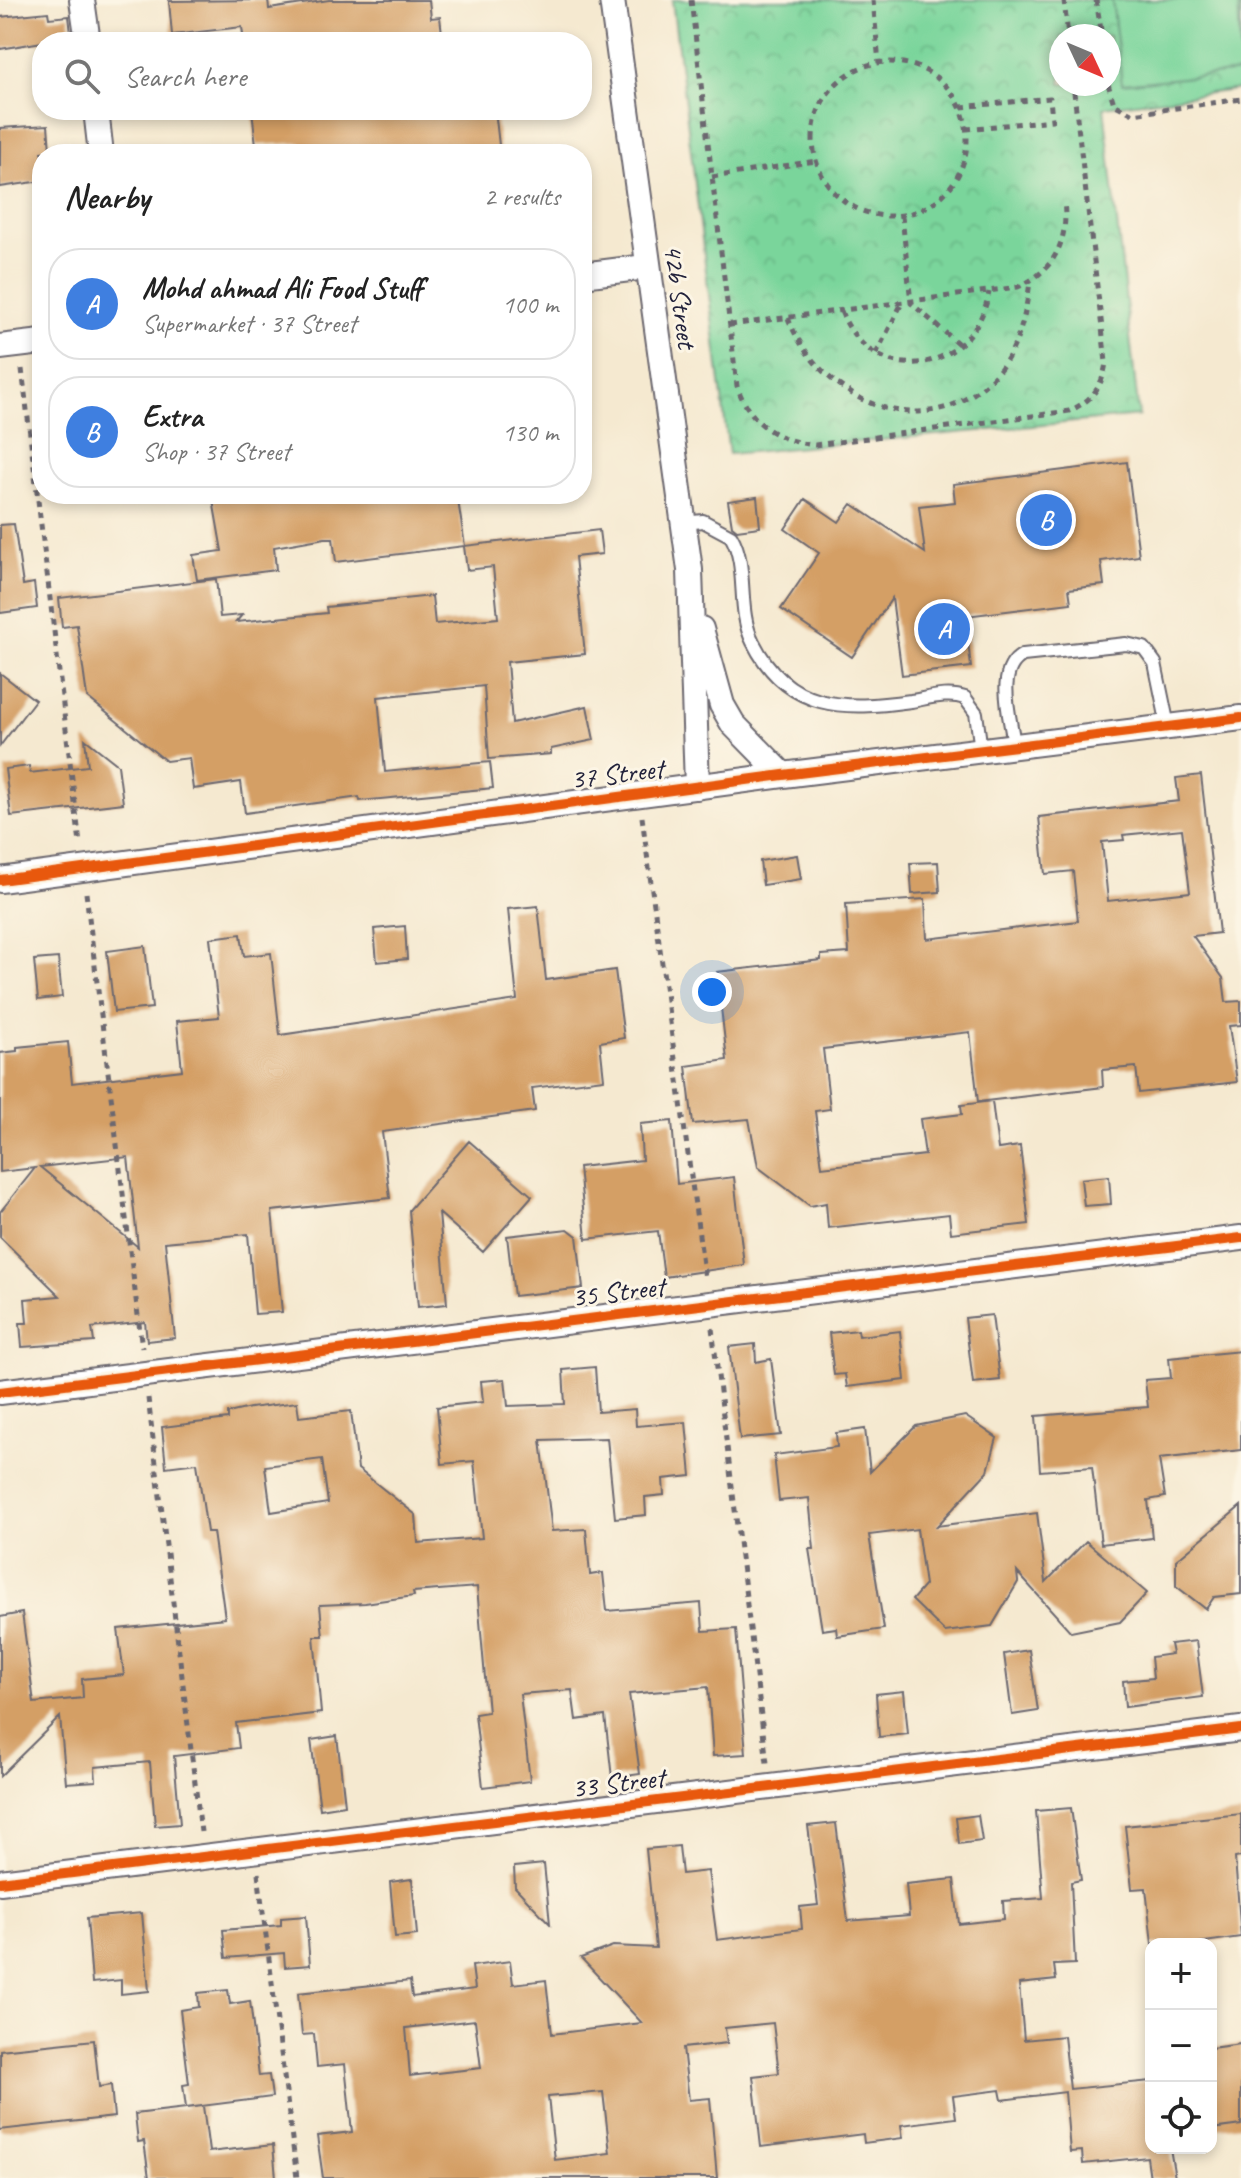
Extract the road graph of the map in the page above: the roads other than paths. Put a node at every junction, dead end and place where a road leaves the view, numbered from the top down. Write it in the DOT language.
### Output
graph roads {
  1 [pos="82,0"];
  2 [pos="612,0"];
  3 [pos="87,32"];
  4 [pos="97,120"];
  5 [pos="100,144"];
  6 [pos="646,267"];
  7 [pos="592,274"];
  8 [pos="684,523"];
  9 [pos="692,600"];
  10 [pos="1241,718"];
  11 [pos="1168,726"];
  12 [pos="1014,745"];
  13 [pos="981,750"];
  14 [pos="783,775"];
  15 [pos="697,787"];
  16 [pos="0,880"];
  17 [pos="1241,1238"];
  18 [pos="0,1392"];
  19 [pos="1241,1729"];
  20 [pos="0,1882"];
  1 -- 3 [label="street"];
  2 -- 6 [label="street, 42b Street"];
  4 -- 5 [label="street"];
  6 -- 7 [label="street"];
  6 -- 8 [label="street, 42b Street"];
  8 -- 9 [label="street, 42b Street"];
  8 -- 13 [label="lane"];
  9 -- 14 [label="street, 42b Street"];
  9 -- 15 [label="street, 42b Street"];
  10 -- 11 [label="street, 37 Street"];
  11 -- 12 [label="street, 37 Street"];
  11 -- 12 [label="lane"];
  12 -- 13 [label="street, 37 Street"];
  13 -- 14 [label="street, 37 Street"];
  14 -- 15 [label="street, 37 Street"];
  15 -- 16 [label="street, 37 Street"];
  17 -- 18 [label="street, 35 Street"];
  19 -- 20 [label="street, 33 Street"];
}
